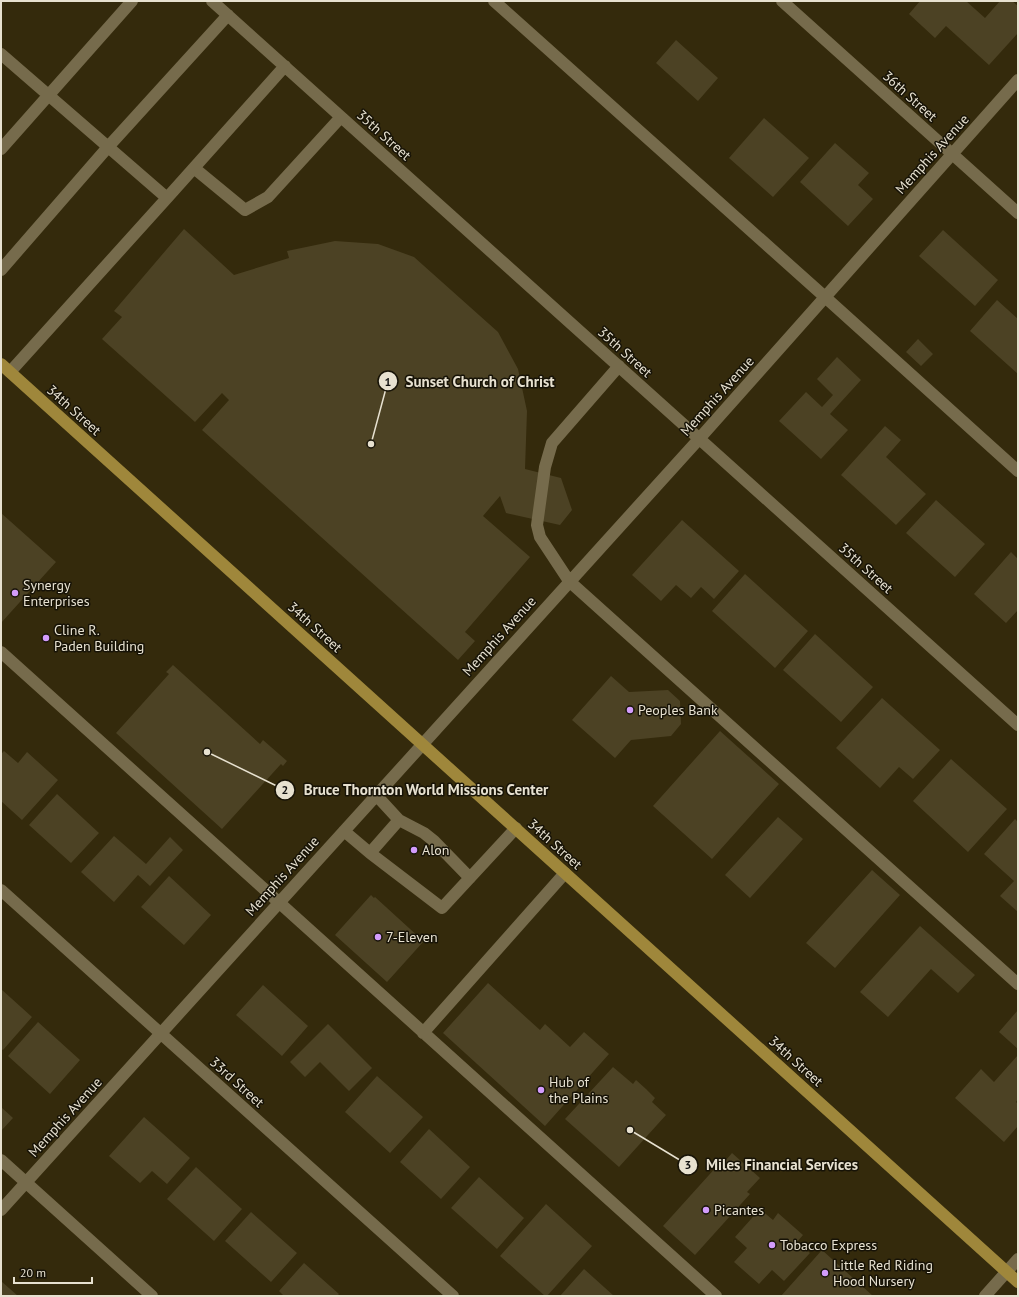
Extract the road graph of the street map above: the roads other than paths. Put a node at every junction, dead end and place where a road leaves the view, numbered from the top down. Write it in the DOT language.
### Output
graph roads {
  1 [pos="132,1"];
  2 [pos="212,1"];
  3 [pos="494,1"];
  4 [pos="782,1"];
  5 [pos="228,15"];
  6 [pos="1,54"];
  7 [pos="285,66"];
  8 [pos="1018,80"];
  9 [pos="49,96"];
  10 [pos="341,117"];
  11 [pos="108,147"];
  12 [pos="1,149"];
  13 [pos="952,154"];
  14 [pos="194,168"];
  15 [pos="167,198"];
  16 [pos="1018,212"];
  17 [pos="1,270"];
  18 [pos="825,297"];
  19 [pos="1,364"];
  20 [pos="619,366"];
  21 [pos="10,372"];
  22 [pos="700,438"];
  23 [pos="1018,472"];
  24 [pos="569,581"];
  25 [pos="1,652"];
  26 [pos="1018,725"];
  27 [pos="422,744"];
  28 [pos="376,795"];
  29 [pos="399,820"];
  30 [pos="516,828"];
  31 [pos="344,831"];
  32 [pos="370,853"];
  33 [pos="565,873"];
  34 [pos="470,878"];
  35 [pos="1,890"];
  36 [pos="279,903"];
  37 [pos="1018,984"];
  38 [pos="161,1033"];
  39 [pos="423,1033"];
  40 [pos="1,1160"];
  41 [pos="26,1183"];
  42 [pos="1,1210"];
  43 [pos="1018,1259"];
  44 [pos="1007,1271"];
  45 [pos="1018,1282"];
  46 [pos="152,1296"];
  47 [pos="453,1296"];
  48 [pos="716,1296"];
  49 [pos="985,1296"];
  1 -- 9 [label="street"];
  2 -- 5 [label="street, 35th Street"];
  3 -- 18 [label="street"];
  4 -- 13 [label="street, 36th Street"];
  5 -- 7 [label="street, 35th Street"];
  5 -- 11 [label="street"];
  6 -- 9 [label="street"];
  7 -- 10 [label="street, 35th Street"];
  7 -- 14 [label="street"];
  8 -- 13 [label="street, Memphis Avenue"];
  9 -- 11 [label="street"];
  9 -- 12 [label="street"];
  10 -- 14 [label="street"];
  10 -- 20 [label="street, 35th Street"];
  11 -- 15 [label="street"];
  11 -- 17 [label="street"];
  13 -- 16 [label="street, 36th Street"];
  13 -- 18 [label="street, Memphis Avenue"];
  14 -- 15 [label="street"];
  15 -- 21 [label="street"];
  18 -- 22 [label="street, Memphis Avenue"];
  18 -- 23 [label="street"];
  19 -- 21 [label="main road, 34th Street"];
  20 -- 22 [label="street, 35th Street"];
  20 -- 24 [label="street"];
  21 -- 27 [label="main road, 34th Street"];
  22 -- 24 [label="street, Memphis Avenue"];
  22 -- 26 [label="street, 35th Street"];
  24 -- 27 [label="street, Memphis Avenue"];
  24 -- 37 [label="street"];
  25 -- 36 [label="street"];
  27 -- 28 [label="street, Memphis Avenue"];
  27 -- 30 [label="main road, 34th Street"];
  28 -- 29 [label="street"];
  28 -- 31 [label="street, Memphis Avenue"];
  29 -- 32 [label="street"];
  29 -- 34 [label="street"];
  30 -- 33 [label="main road, 34th Street"];
  30 -- 34 [label="street"];
  31 -- 32 [label="street"];
  31 -- 36 [label="street, Memphis Avenue"];
  32 -- 34 [label="street"];
  33 -- 39 [label="street"];
  33 -- 44 [label="main road, 34th Street"];
  35 -- 38 [label="street, 33rd Street"];
  36 -- 38 [label="street, Memphis Avenue"];
  36 -- 39 [label="street"];
  38 -- 41 [label="street, Memphis Avenue"];
  38 -- 47 [label="street, 33rd Street"];
  39 -- 48 [label="street"];
  40 -- 41 [label="street"];
  41 -- 42 [label="street, Memphis Avenue"];
  41 -- 46 [label="street"];
  43 -- 44 [label="street"];
  44 -- 45 [label="main road, 34th Street"];
  44 -- 49 [label="street"];
}
